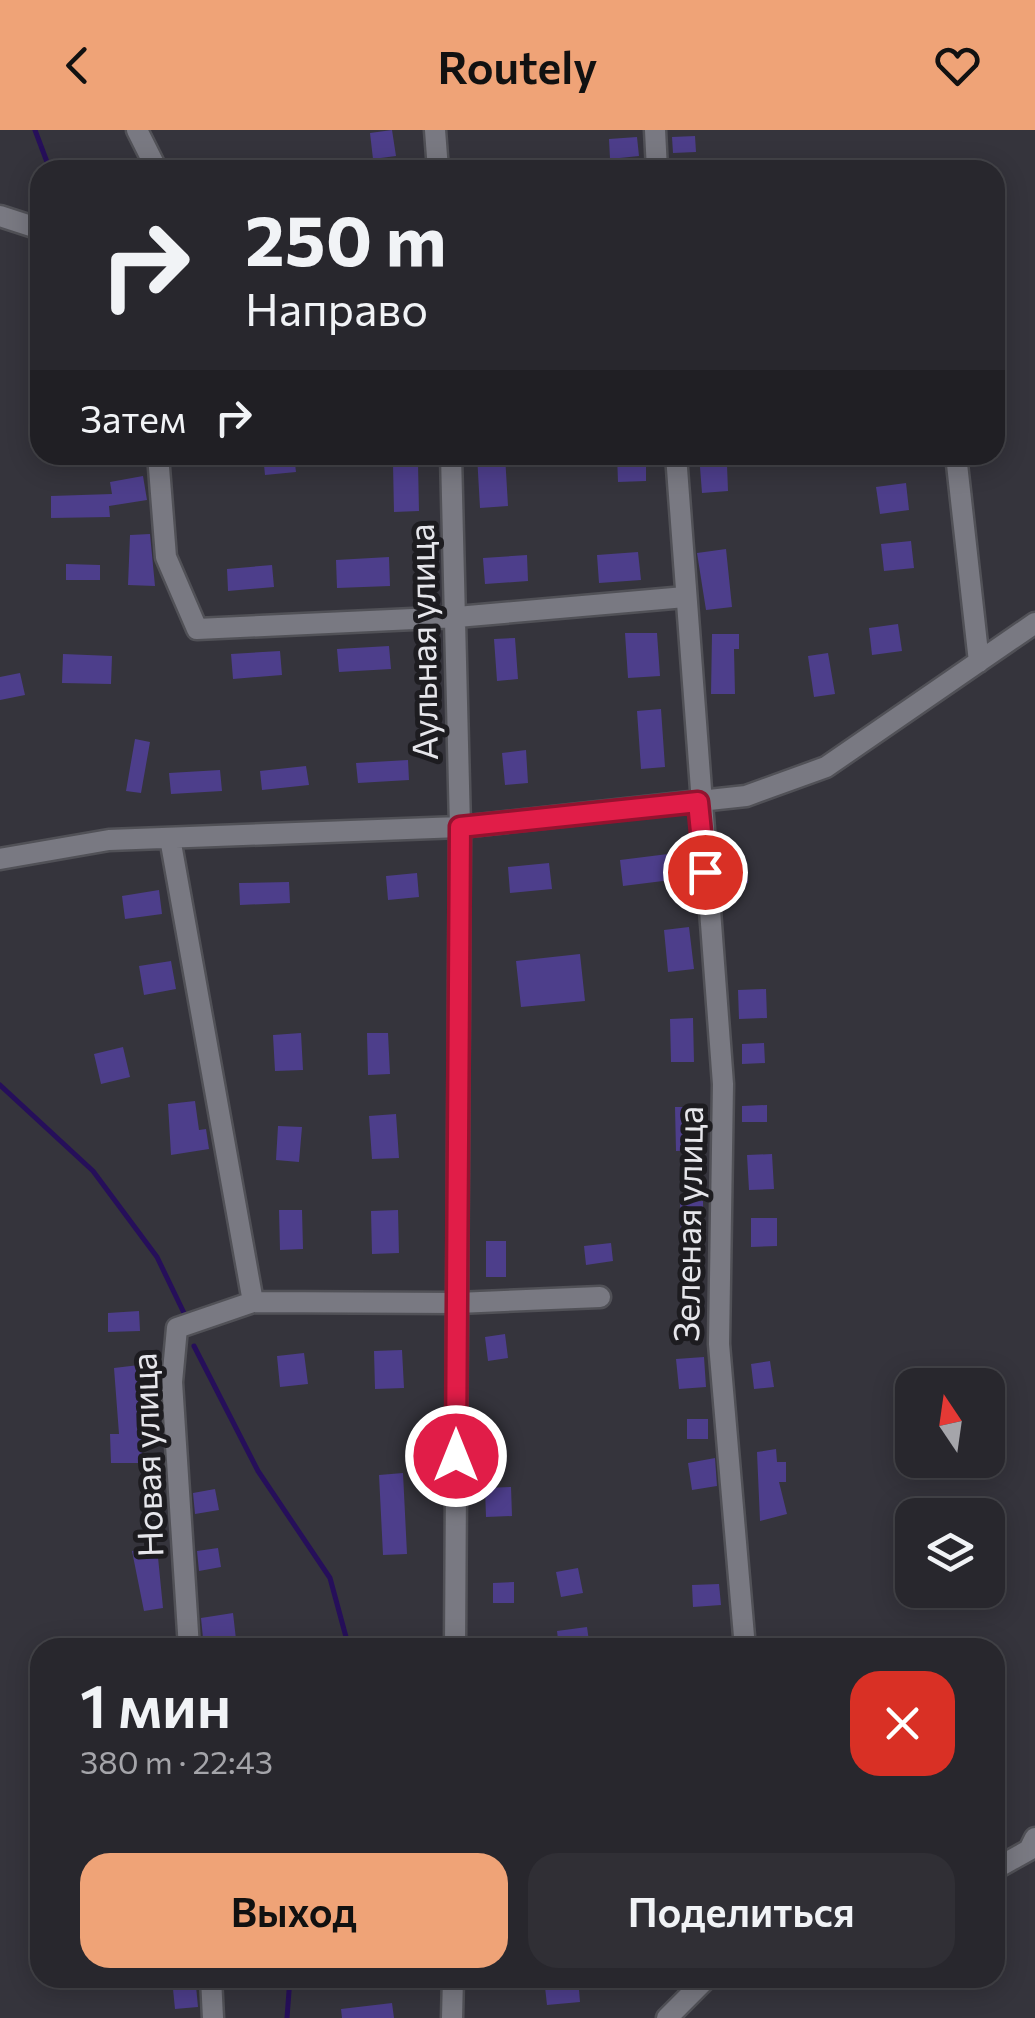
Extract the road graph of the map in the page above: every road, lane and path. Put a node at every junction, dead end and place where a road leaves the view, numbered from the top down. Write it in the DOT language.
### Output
graph roads {
  1 [pos="138,130"];
  2 [pos="436,130"];
  3 [pos="656,130"];
  4 [pos="152,160"];
  5 [pos="438,160"];
  6 [pos="658,160"];
  7 [pos="0,216"];
  8 [pos="30,225"];
  9 [pos="159,465"];
  10 [pos="451,465"];
  11 [pos="677,465"];
  12 [pos="957,465"];
  13 [pos="685,598"];
  14 [pos="457,617"];
  15 [pos="1035,623"];
  16 [pos="979,662"];
  17 [pos="698,802"];
  18 [pos="460,827"];
  19 [pos="170,838"];
  20 [pos="0,859"];
  21 [pos="600,1297"];
  22 [pos="253,1302"];
  23 [pos="457,1303"];
  24 [pos="188,1638"];
  25 [pos="455,1638"];
  26 [pos="745,1638"];
  27 [pos="1035,1838"];
  28 [pos="1005,1863"];
  29 [pos="212,1988"];
  30 [pos="453,1988"];
  31 [pos="697,1988"];
  32 [pos="214,2018"];
  33 [pos="452,2018"];
  34 [pos="667,2018"];
  1 -- 4 [label="street"];
  2 -- 5 [label="street"];
  3 -- 6 [label="street"];
  7 -- 8 [label="street"];
  9 -- 14 [label="street"];
  10 -- 14 [label="street, Аульная улица"];
  11 -- 13 [label="street, Зеленая улица"];
  12 -- 16 [label="street"];
  13 -- 14 [label="street"];
  13 -- 17 [label="street, Зеленая улица"];
  14 -- 18 [label="street, Аульная улица"];
  15 -- 16 [label="street"];
  16 -- 17 [label="street"];
  17 -- 18 [label="street"];
  17 -- 26 [label="street, Зеленая улица"];
  18 -- 19 [label="street"];
  18 -- 23 [label="street, Аульная улица"];
  19 -- 20 [label="street"];
  19 -- 22 [label="street"];
  21 -- 23 [label="street, Новая улица"];
  22 -- 23 [label="street, Новая улица"];
  22 -- 24 [label="street, Новая улица"];
  23 -- 25 [label="street, Аульная улица"];
  27 -- 28 [label="street"];
  29 -- 32 [label="street"];
  30 -- 33 [label="street"];
  31 -- 34 [label="street"];
}
